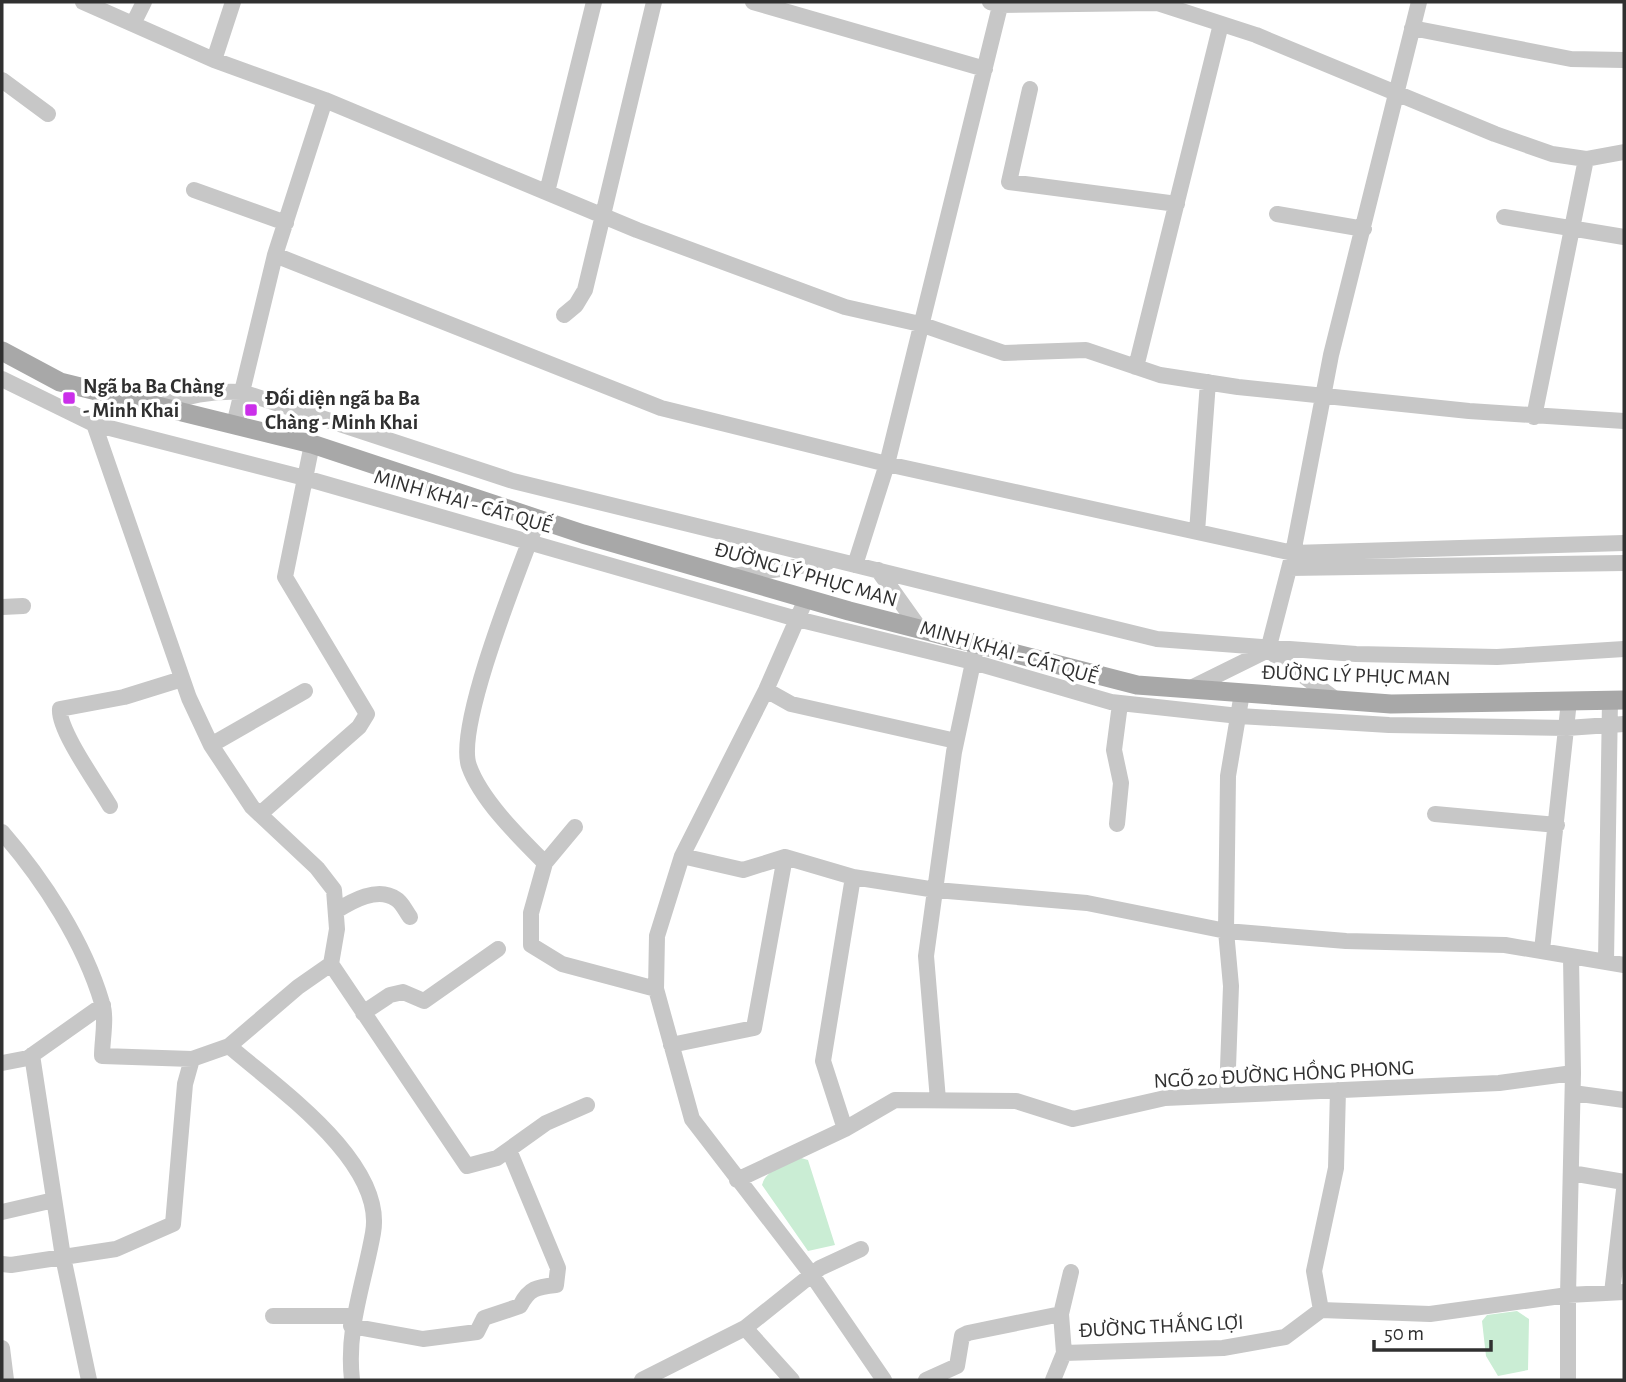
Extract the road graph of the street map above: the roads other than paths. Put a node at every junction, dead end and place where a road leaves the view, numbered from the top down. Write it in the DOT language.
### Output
graph roads {
  1 [pos="83,2"];
  2 [pos="144,2"];
  3 [pos="233,2"];
  4 [pos="594,2"];
  5 [pos="654,2"];
  6 [pos="754,2"];
  7 [pos="1419,2"];
  8 [pos="997,3"];
  9 [pos="1178,6"];
  10 [pos="133,24"];
  11 [pos="1221,24"];
  12 [pos="1412,28"];
  13 [pos="214,60"];
  14 [pos="1624,60"];
  15 [pos="985,69"];
  16 [pos="2,79"];
  17 [pos="1030,89"];
  18 [pos="1397,92"];
  19 [pos="325,100"];
  20 [pos="48,114"];
  21 [pos="1624,152"];
  22 [pos="1586,159"];
  23 [pos="194,190"];
  24 [pos="547,192"];
  25 [pos="1177,204"];
  26 [pos="1277,214"];
  27 [pos="603,216"];
  28 [pos="1504,218"];
  29 [pos="286,223"];
  30 [pos="1572,227"];
  31 [pos="1364,229"];
  32 [pos="1624,237"];
  33 [pos="275,255"];
  34 [pos="564,315"];
  35 [pos="920,324"];
  36 [pos="4,359"];
  37 [pos="1136,367"];
  38 [pos="2,379"];
  39 [pos="1208,382"];
  40 [pos="242,392"];
  41 [pos="1324,394"];
  42 [pos="157,407"];
  43 [pos="1534,417"];
  44 [pos="1624,421"];
  45 [pos="94,424"];
  46 [pos="234,425"];
  47 [pos="312,444"];
  48 [pos="887,464"];
  49 [pos="305,478"];
  50 [pos="538,519"];
  51 [pos="1197,532"];
  52 [pos="530,542"];
  53 [pos="1624,543"];
  54 [pos="838,560"];
  55 [pos="1291,560"];
  56 [pos="1624,563"];
  57 [pos="855,565"];
  58 [pos="878,570"];
  59 [pos="730,577"];
  60 [pos="806,598"];
  61 [pos="23,606"];
  62 [pos="2,607"];
  63 [pos="797,619"];
  64 [pos="920,629"];
  65 [pos="1624,649"];
  66 [pos="1268,650"];
  67 [pos="975,653"];
  68 [pos="182,679"];
  69 [pos="1188,689"];
  70 [pos="766,690"];
  71 [pos="304,691"];
  72 [pos="1242,693"];
  73 [pos="1335,699"];
  74 [pos="1617,700"];
  75 [pos="1569,701"];
  76 [pos="1120,704"];
  77 [pos="1238,716"];
  78 [pos="1617,725"];
  79 [pos="1567,728"];
  80 [pos="956,741"];
  81 [pos="211,746"];
  82 [pos="110,806"];
  83 [pos="260,814"];
  84 [pos="1435,814"];
  85 [pos="1117,824"];
  86 [pos="1557,825"];
  87 [pos="575,827"];
  88 [pos="2,832"];
  89 [pos="682,856"];
  90 [pos="785,857"];
  91 [pos="545,863"];
  92 [pos="853,877"];
  93 [pos="936,890"];
  94 [pos="336,911"];
  95 [pos="410,917"];
  96 [pos="1226,931"];
  97 [pos="498,948"];
  98 [pos="1542,950"];
  99 [pos="1571,958"];
  100 [pos="1606,962"];
  101 [pos="331,964"];
  102 [pos="1624,965"];
  103 [pos="656,989"];
  104 [pos="103,1005"];
  105 [pos="363,1013"];
  106 [pos="671,1045"];
  107 [pos="229,1046"];
  108 [pos="32,1055"];
  109 [pos="192,1059"];
  110 [pos="2,1063"];
  111 [pos="1573,1073"];
  112 [pos="1338,1090"];
  113 [pos="1573,1093"];
  114 [pos="1227,1095"];
  115 [pos="938,1100"];
  116 [pos="1624,1100"];
  117 [pos="587,1105"];
  118 [pos="845,1129"];
  119 [pos="509,1150"];
  120 [pos="1571,1173"];
  121 [pos="737,1180"];
  122 [pos="1624,1182"];
  123 [pos="1624,1190"];
  124 [pos="54,1200"];
  125 [pos="2,1212"];
  126 [pos="861,1249"];
  127 [pos="63,1257"];
  128 [pos="2,1264"];
  129 [pos="1071,1272"];
  130 [pos="812,1275"];
  131 [pos="1618,1293"];
  132 [pos="1569,1296"];
  133 [pos="1321,1310"];
  134 [pos="1061,1314"];
  135 [pos="273,1316"];
  136 [pos="352,1321"];
  137 [pos="745,1328"];
  138 [pos="2,1349"];
  139 [pos="1064,1353"];
  140 [pos="6,1380"];
  141 [pos="89,1380"];
  142 [pos="352,1380"];
  143 [pos="641,1380"];
  144 [pos="792,1380"];
  145 [pos="884,1380"];
  146 [pos="926,1380"];
  147 [pos="1053,1380"];
  148 [pos="1568,1380"];
  1 -- 10 [label="street"];
  2 -- 10 [label="street"];
  3 -- 13 [label="street"];
  4 -- 24 [label="street"];
  5 -- 27 [label="street"];
  6 -- 15 [label="street"];
  7 -- 12 [label="street"];
  8 -- 9 [label="street"];
  8 -- 15 [label="street"];
  9 -- 11 [label="street"];
  10 -- 13 [label="street"];
  11 -- 18 [label="street"];
  11 -- 25 [label="street"];
  12 -- 14 [label="street"];
  12 -- 18 [label="street"];
  13 -- 19 [label="street"];
  15 -- 35 [label="street"];
  16 -- 20 [label="street"];
  17 -- 25 [label="street"];
  18 -- 22 [label="street"];
  18 -- 31 [label="street"];
  19 -- 24 [label="street"];
  19 -- 29 [label="street"];
  21 -- 22 [label="street"];
  22 -- 30 [label="street"];
  23 -- 29 [label="street"];
  24 -- 27 [label="street"];
  25 -- 37 [label="street"];
  26 -- 31 [label="street"];
  27 -- 34 [label="street"];
  27 -- 35 [label="street"];
  28 -- 30 [label="street"];
  29 -- 33 [label="street"];
  30 -- 32 [label="street"];
  30 -- 43 [label="street"];
  31 -- 41 [label="street"];
  33 -- 40 [label="street"];
  33 -- 48 [label="street"];
  35 -- 37 [label="street"];
  35 -- 48 [label="street"];
  36 -- 42 [label="main road, ĐƯỜNG LÝ PHỤC MAN"];
  37 -- 39 [label="street"];
  38 -- 45 [label="street, MINH KHAI - CÁT QUẾ"];
  39 -- 41 [label="street"];
  39 -- 51 [label="street"];
  40 -- 42 [label="street"];
  40 -- 46 [label="street"];
  40 -- 54 [label="street"];
  41 -- 43 [label="street"];
  41 -- 55 [label="street"];
  42 -- 46 [label="main road, ĐƯỜNG LÝ PHỤC MAN"];
  43 -- 44 [label="street"];
  45 -- 49 [label="street, MINH KHAI - CÁT QUẾ"];
  45 -- 68 [label="street"];
  46 -- 47 [label="main road, ĐƯỜNG LÝ PHỤC MAN"];
  47 -- 49 [label="street"];
  47 -- 50 [label="main road, ĐƯỜNG LÝ PHỤC MAN"];
  48 -- 51 [label="street"];
  48 -- 57 [label="street"];
  49 -- 52 [label="street, MINH KHAI - CÁT QUẾ"];
  49 -- 83 [label="street"];
  50 -- 52 [label="street"];
  50 -- 59 [label="main road, ĐƯỜNG LÝ PHỤC MAN"];
  51 -- 55 [label="street"];
  52 -- 63 [label="street, MINH KHAI - CÁT QUẾ"];
  52 -- 91 [label="street"];
  53 -- 55 [label="street"];
  54 -- 57 [label="street"];
  54 -- 59 [label="street"];
  55 -- 56 [label="street"];
  55 -- 66 [label="street"];
  57 -- 58 [label="street"];
  58 -- 64 [label="street"];
  58 -- 66 [label="street"];
  59 -- 60 [label="main road, ĐƯỜNG LÝ PHỤC MAN"];
  60 -- 63 [label="street"];
  60 -- 64 [label="main road, ĐƯỜNG LÝ PHỤC MAN"];
  61 -- 62 [label="street"];
  63 -- 67 [label="street, MINH KHAI - CÁT QUẾ"];
  63 -- 70 [label="street"];
  64 -- 67 [label="main road, ĐƯỜNG LÝ PHỤC MAN"];
  65 -- 66 [label="street"];
  66 -- 69 [label="street"];
  66 -- 73 [label="street"];
  67 -- 69 [label="main road, ĐƯỜNG LÝ PHỤC MAN"];
  67 -- 76 [label="street, MINH KHAI - CÁT QUẾ"];
  67 -- 80 [label="street"];
  68 -- 81 [label="street"];
  68 -- 82 [label="street"];
  69 -- 72 [label="main road, ĐƯỜNG LÝ PHỤC MAN"];
  70 -- 80 [label="street"];
  70 -- 89 [label="street"];
  71 -- 81 [label="street"];
  72 -- 73 [label="main road, ĐƯỜNG LÝ PHỤC MAN"];
  72 -- 77 [label="street"];
  73 -- 75 [label="main road, ĐƯỜNG LÝ PHỤC MAN"];
  74 -- 75 [label="main road, ĐƯỜNG LÝ PHỤC MAN"];
  74 -- 78 [label="street"];
  75 -- 79 [label="street"];
  76 -- 77 [label="street, MINH KHAI - CÁT QUẾ"];
  76 -- 85 [label="street"];
  77 -- 79 [label="street, MINH KHAI - CÁT QUẾ"];
  77 -- 96 [label="street"];
  78 -- 79 [label="street, MINH KHAI - CÁT QUẾ"];
  78 -- 100 [label="street"];
  79 -- 86 [label="street"];
  80 -- 93 [label="street"];
  81 -- 83 [label="street"];
  83 -- 94 [label="street"];
  84 -- 86 [label="street"];
  86 -- 98 [label="street"];
  87 -- 91 [label="street"];
  88 -- 104 [label="street"];
  89 -- 90 [label="street"];
  89 -- 103 [label="street"];
  90 -- 92 [label="street"];
  90 -- 106 [label="street"];
  91 -- 103 [label="street"];
  92 -- 93 [label="street"];
  92 -- 118 [label="street"];
  93 -- 96 [label="street"];
  93 -- 115 [label="street"];
  94 -- 95 [label="street"];
  94 -- 101 [label="street"];
  96 -- 98 [label="street"];
  96 -- 114 [label="street"];
  97 -- 105 [label="street"];
  98 -- 99 [label="street"];
  99 -- 100 [label="street"];
  99 -- 111 [label="street"];
  100 -- 102 [label="street"];
  101 -- 105 [label="street"];
  101 -- 107 [label="street"];
  103 -- 106 [label="street"];
  104 -- 108 [label="street"];
  104 -- 109 [label="street"];
  105 -- 119 [label="street"];
  106 -- 121 [label="street"];
  107 -- 109 [label="street"];
  107 -- 136 [label="street"];
  108 -- 110 [label="street"];
  108 -- 124 [label="street"];
  109 -- 127 [label="street"];
  111 -- 112 [label="street, NGÕ 20 ĐƯỜNG HỒNG PHONG"];
  111 -- 113 [label="street"];
  112 -- 114 [label="street, NGÕ 20 ĐƯỜNG HỒNG PHONG"];
  112 -- 133 [label="street"];
  113 -- 116 [label="street"];
  113 -- 120 [label="street"];
  114 -- 115 [label="street, NGÕ 20 ĐƯỜNG HỒNG PHONG"];
  115 -- 118 [label="street, NGÕ 20 ĐƯỜNG HỒNG PHONG"];
  117 -- 119 [label="street"];
  118 -- 121 [label="street, NGÕ 20 ĐƯỜNG HỒNG PHONG"];
  119 -- 136 [label="street"];
  120 -- 122 [label="street"];
  120 -- 132 [label="street"];
  121 -- 130 [label="street"];
  123 -- 131 [label="street"];
  124 -- 125 [label="street"];
  124 -- 127 [label="street"];
  126 -- 130 [label="street"];
  127 -- 128 [label="street"];
  127 -- 141 [label="street"];
  129 -- 134 [label="street"];
  130 -- 137 [label="street"];
  130 -- 145 [label="street"];
  131 -- 132 [label="street"];
  132 -- 133 [label="street"];
  132 -- 148 [label="street"];
  133 -- 139 [label="street, ĐƯỜNG THẮNG LỢI"];
  134 -- 139 [label="street, ĐƯỜNG THẮNG LỢI"];
  134 -- 146 [label="street, ĐƯỜNG THẮNG LỢI"];
  135 -- 136 [label="street"];
  136 -- 142 [label="street"];
  137 -- 143 [label="street"];
  137 -- 144 [label="street"];
  138 -- 140 [label="street"];
  139 -- 147 [label="street"];
}
